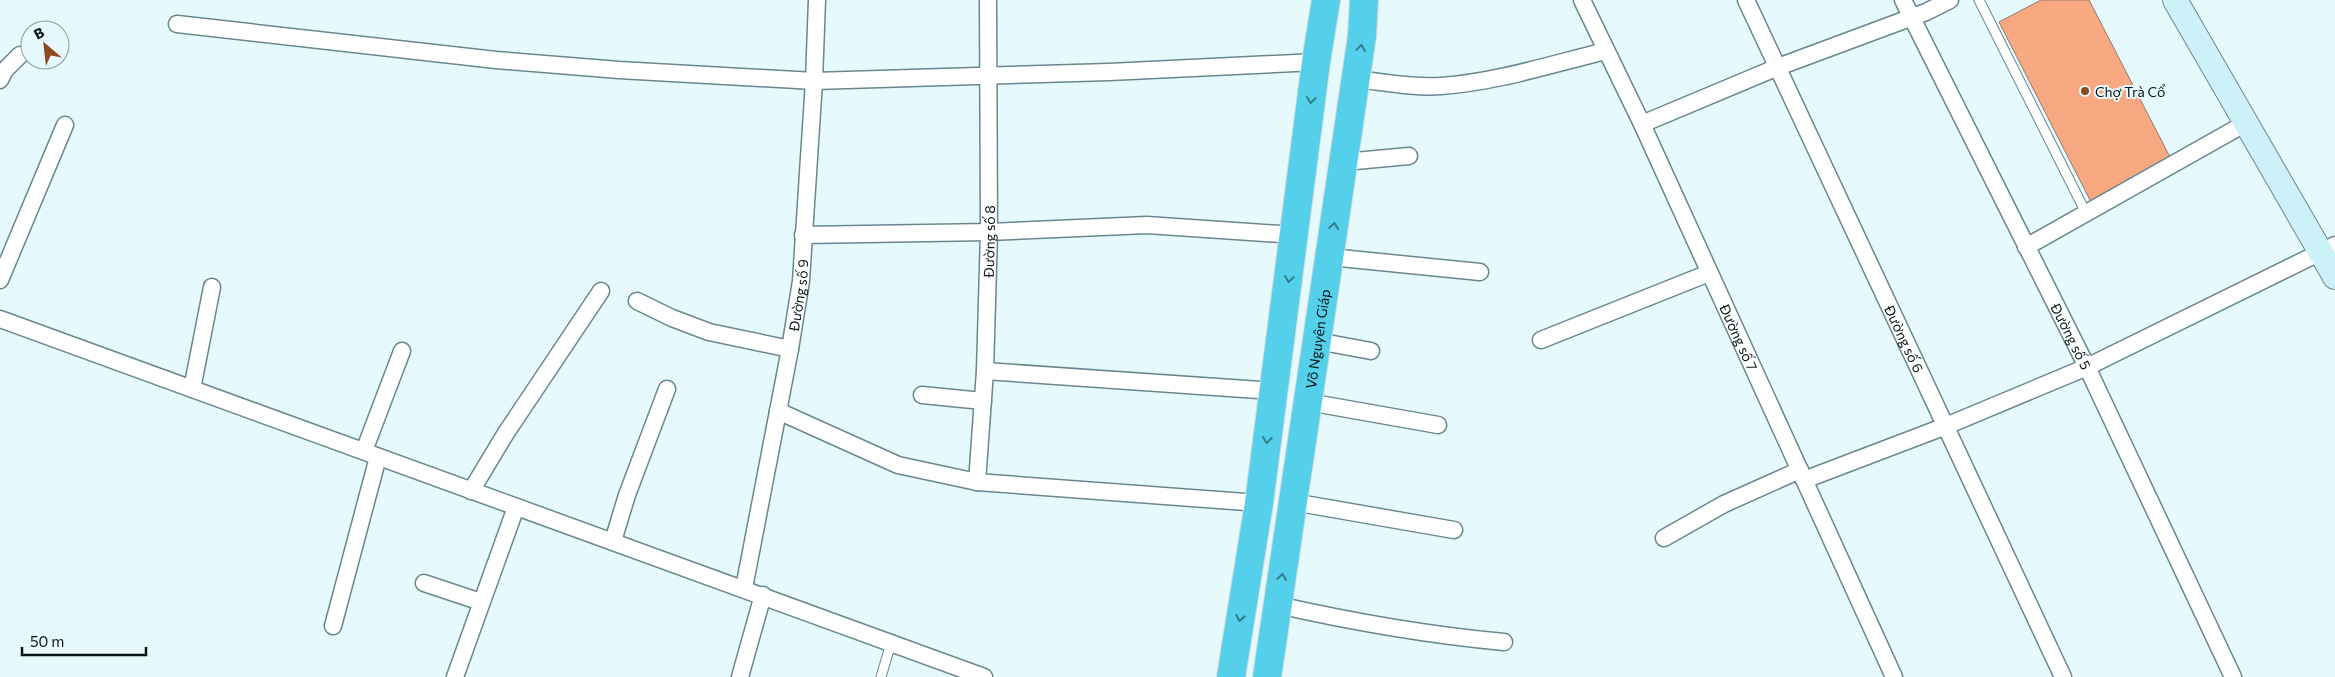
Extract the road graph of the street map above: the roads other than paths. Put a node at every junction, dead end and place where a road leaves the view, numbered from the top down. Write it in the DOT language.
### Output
graph roads {
  1 [pos="817,0"];
  2 [pos="988,0"];
  3 [pos="1326,0"];
  4 [pos="1364,0"];
  5 [pos="1582,0"];
  6 [pos="1746,0"];
  7 [pos="1903,0"];
  8 [pos="1950,0"];
  9 [pos="1979,0"];
  10 [pos="2175,0"];
  11 [pos="1911,18"];
  12 [pos="176,24"];
  13 [pos="1606,51"];
  14 [pos="20,55"];
  15 [pos="1316,62"];
  16 [pos="1778,67"];
  17 [pos="988,75"];
  18 [pos="1356,79"];
  19 [pos="0,80"];
  20 [pos="814,81"];
  21 [pos="2246,123"];
  22 [pos="65,124"];
  23 [pos="1642,124"];
  24 [pos="1409,156"];
  25 [pos="1344,162"];
  26 [pos="2086,213"];
  27 [pos="989,232"];
  28 [pos="803,235"];
  29 [pos="1295,235"];
  30 [pos="2026,247"];
  31 [pos="2328,249"];
  32 [pos="1330,257"];
  33 [pos="4,259"];
  34 [pos="1480,272"];
  35 [pos="1710,273"];
  36 [pos="2335,276"];
  37 [pos="0,280"];
  38 [pos="212,287"];
  39 [pos="601,291"];
  40 [pos="636,301"];
  41 [pos="0,319"];
  42 [pos="1541,340"];
  43 [pos="1317,342"];
  44 [pos="790,350"];
  45 [pos="1371,351"];
  46 [pos="402,352"];
  47 [pos="2087,367"];
  48 [pos="984,370"];
  49 [pos="192,389"];
  50 [pos="667,389"];
  51 [pos="1274,391"];
  52 [pos="922,395"];
  53 [pos="982,402"];
  54 [pos="1308,402"];
  55 [pos="778,411"];
  56 [pos="1438,425"];
  57 [pos="1946,426"];
  58 [pos="371,454"];
  59 [pos="1802,475"];
  60 [pos="977,482"];
  61 [pos="471,491"];
  62 [pos="1259,502"];
  63 [pos="1293,502"];
  64 [pos="516,507"];
  65 [pos="1454,530"];
  66 [pos="1664,538"];
  67 [pos="613,541"];
  68 [pos="424,583"];
  69 [pos="744,588"];
  70 [pos="763,595"];
  71 [pos="481,602"];
  72 [pos="1278,605"];
  73 [pos="333,626"];
  74 [pos="1504,642"];
  75 [pos="891,643"];
  76 [pos="454,677"];
  77 [pos="740,677"];
  78 [pos="881,677"];
  79 [pos="984,677"];
  80 [pos="1231,677"];
  81 [pos="1267,677"];
  82 [pos="1894,677"];
  83 [pos="2063,677"];
  84 [pos="2233,677"];
  1 -- 20 [label="street, Đường số 9"];
  2 -- 17 [label="street, Đường số 8"];
  3 -- 15 [label="highway"];
  18 -- 4 [label="highway, Võ Nguyên Giáp, one-way"];
  5 -- 13 [label="street, Đường số 7"];
  6 -- 16 [label="street, Đường số 6"];
  7 -- 11 [label="street, Đường số 5"];
  8 -- 11 [label="street"];
  9 -- 26 [label="lane"];
  10 -- 21 [label="street"];
  11 -- 16 [label="street"];
  11 -- 30 [label="street, Đường số 5"];
  12 -- 20 [label="street"];
  13 -- 18 [label="street"];
  13 -- 23 [label="street, Đường số 7"];
  14 -- 19 [label="street"];
  15 -- 17 [label="street"];
  15 -- 29 [label="highway, one-way"];
  16 -- 23 [label="street"];
  16 -- 57 [label="street, Đường số 6"];
  17 -- 20 [label="street"];
  17 -- 27 [label="street, Đường số 8"];
  18 -- 25 [label="highway, Võ Nguyên Giáp"];
  20 -- 28 [label="street, Đường số 9"];
  21 -- 26 [label="street"];
  21 -- 31 [label="street"];
  22 -- 33 [label="street"];
  23 -- 35 [label="street, Đường số 7"];
  24 -- 25 [label="street"];
  32 -- 25 [label="highway, Võ Nguyên Giáp, one-way"];
  26 -- 30 [label="street"];
  27 -- 28 [label="street"];
  27 -- 29 [label="street"];
  27 -- 48 [label="street, Đường số 8"];
  28 -- 44 [label="street, Đường số 9"];
  29 -- 51 [label="highway, one-way"];
  30 -- 47 [label="street, Đường số 5"];
  31 -- 36 [label="street"];
  31 -- 47 [label="street"];
  32 -- 34 [label="street"];
  32 -- 43 [label="highway, Võ Nguyên Giáp"];
  33 -- 37 [label="street"];
  35 -- 42 [label="street"];
  35 -- 59 [label="street, Đường số 7"];
  38 -- 49 [label="street"];
  39 -- 61 [label="street"];
  40 -- 44 [label="street"];
  41 -- 49 [label="street"];
  43 -- 45 [label="street"];
  43 -- 54 [label="highway, Võ Nguyên Giáp"];
  44 -- 55 [label="street, Đường số 9"];
  46 -- 58 [label="street"];
  47 -- 57 [label="street"];
  47 -- 84 [label="street, Đường số 5"];
  48 -- 51 [label="street"];
  48 -- 53 [label="street, Đường số 8"];
  49 -- 58 [label="street"];
  50 -- 67 [label="street"];
  51 -- 62 [label="highway, one-way"];
  52 -- 53 [label="street"];
  53 -- 60 [label="street, Đường số 8"];
  54 -- 56 [label="street"];
  54 -- 63 [label="highway, Võ Nguyên Giáp"];
  55 -- 60 [label="street"];
  55 -- 69 [label="street, Đường số 9"];
  57 -- 59 [label="street"];
  57 -- 83 [label="street, Đường số 6"];
  58 -- 61 [label="street"];
  58 -- 73 [label="street"];
  59 -- 66 [label="street"];
  59 -- 82 [label="street, Đường số 7"];
  60 -- 62 [label="street"];
  61 -- 64 [label="street"];
  62 -- 80 [label="highway, one-way"];
  63 -- 65 [label="street"];
  72 -- 63 [label="highway, Võ Nguyên Giáp, one-way"];
  64 -- 67 [label="street"];
  64 -- 71 [label="street"];
  67 -- 69 [label="street"];
  68 -- 71 [label="street"];
  69 -- 70 [label="street"];
  70 -- 75 [label="street"];
  70 -- 77 [label="street"];
  71 -- 76 [label="street"];
  72 -- 74 [label="street"];
  72 -- 81 [label="highway, Võ Nguyên Giáp"];
  75 -- 78 [label="lane"];
  75 -- 79 [label="street"];
}
